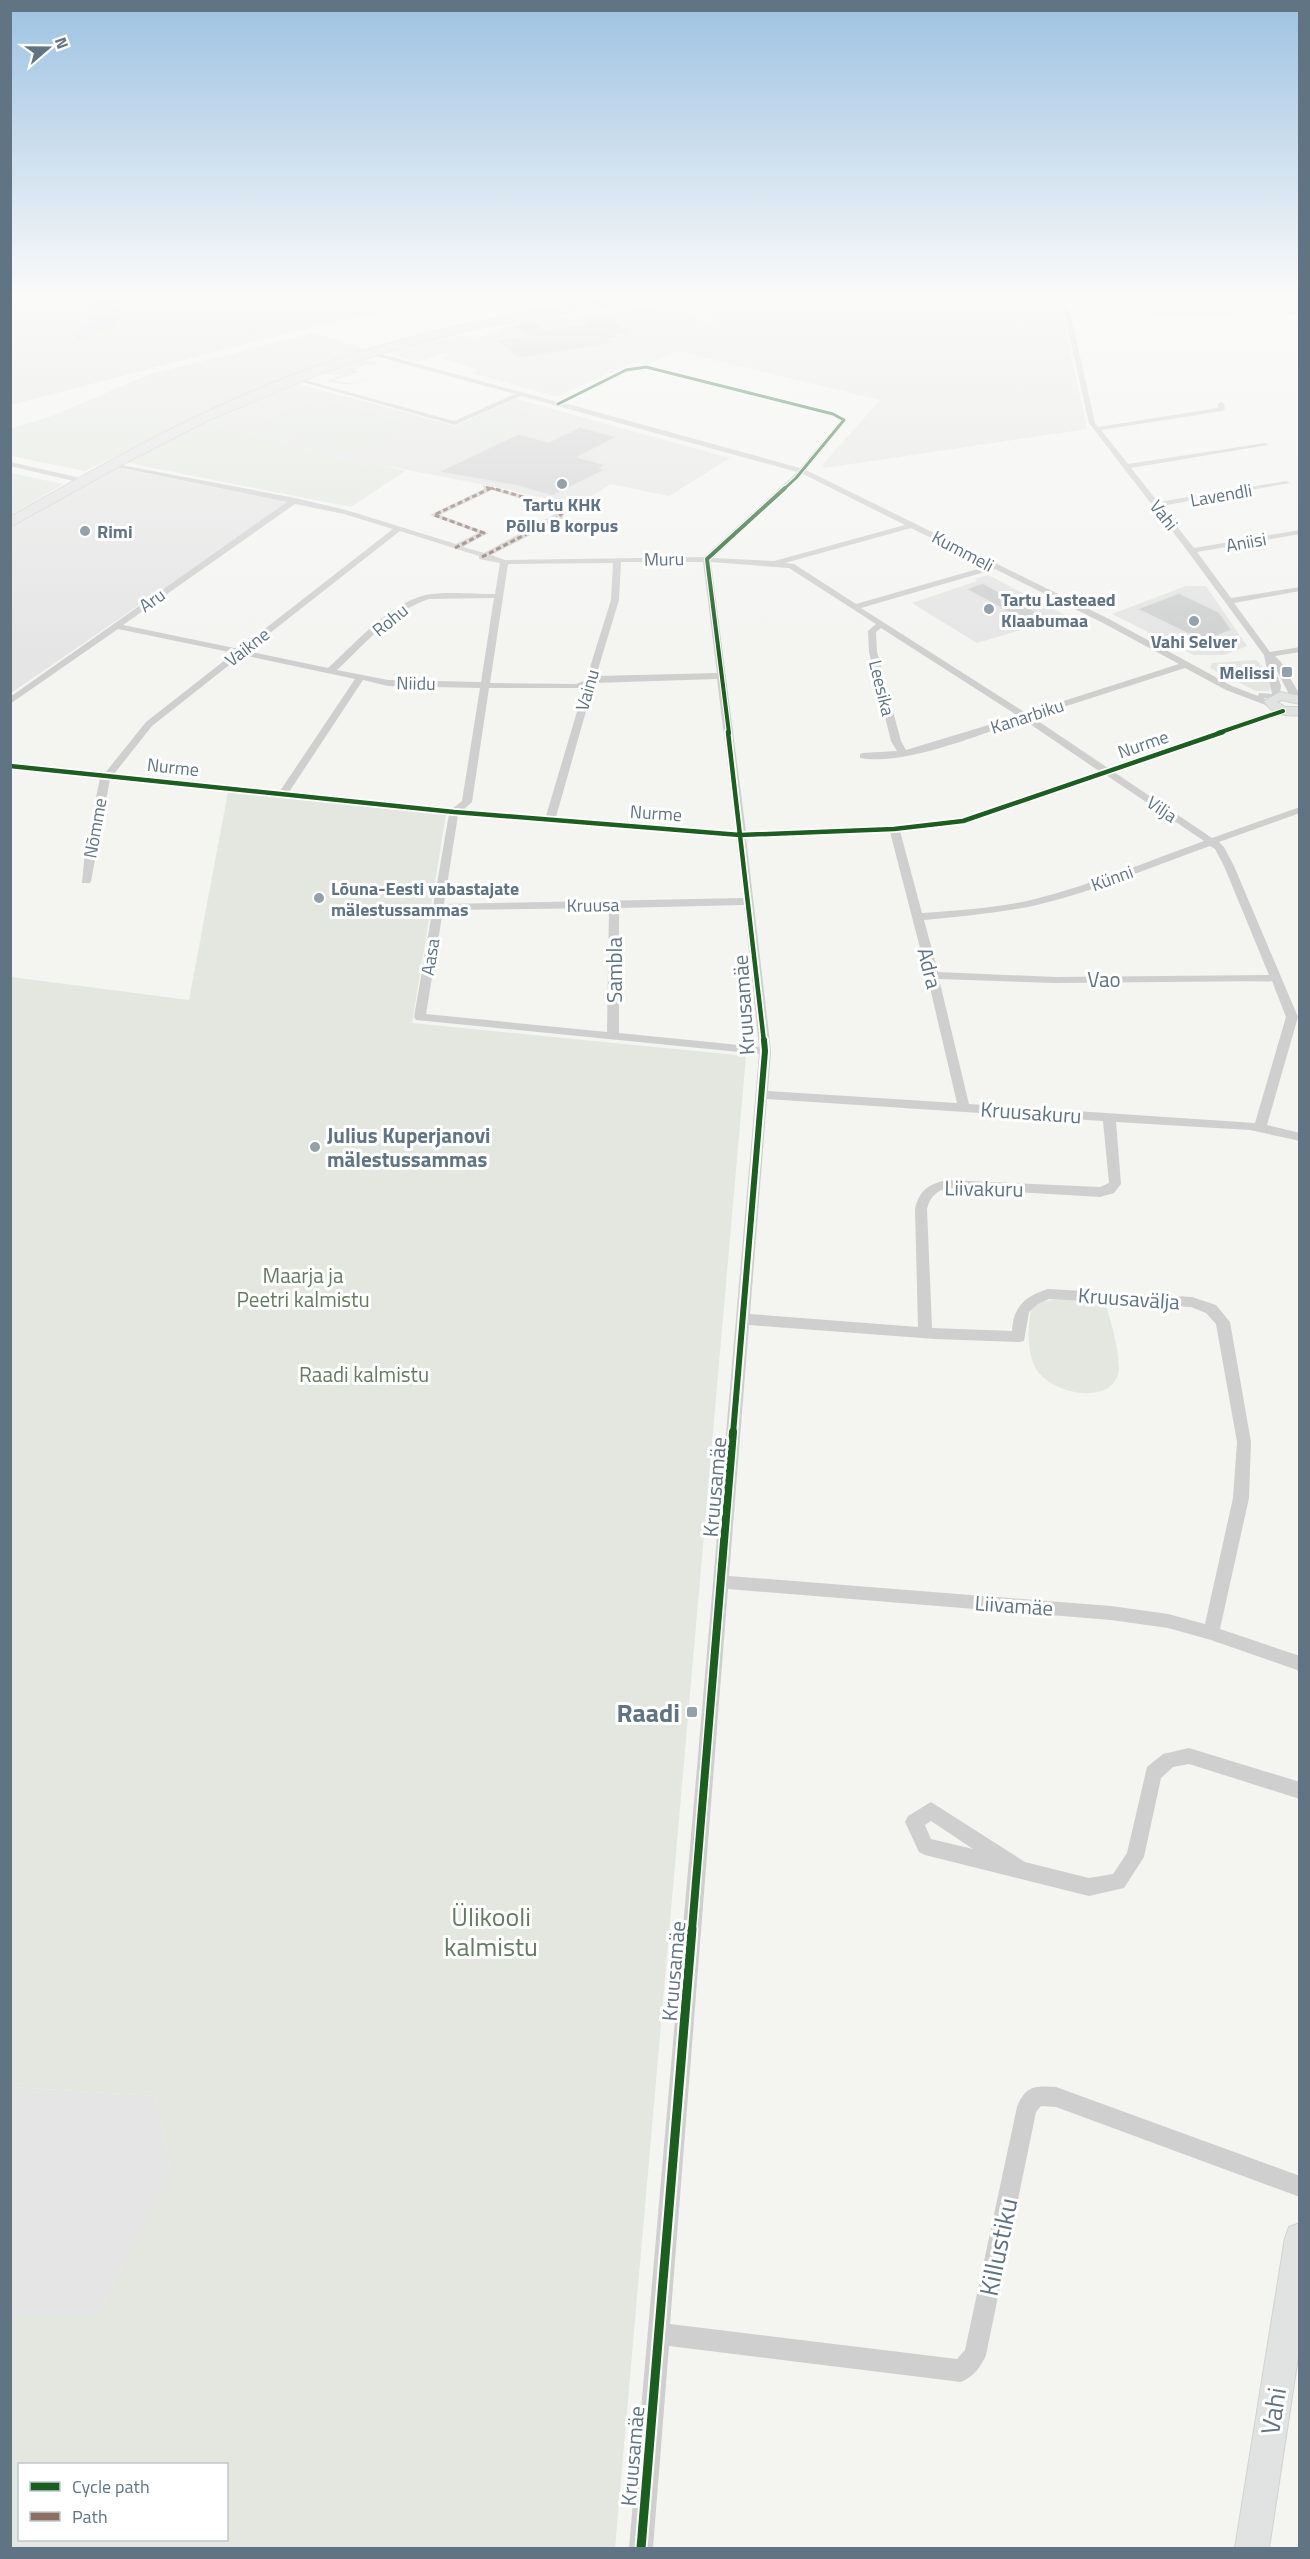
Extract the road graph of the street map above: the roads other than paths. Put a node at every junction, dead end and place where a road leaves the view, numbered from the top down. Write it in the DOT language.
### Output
graph roads {
  1 [pos="208,416"];
  2 [pos="431,416"];
  3 [pos="470,416"];
  4 [pos="605,416"];
  5 [pos="837,416"];
  6 [pos="1090,416"];
  7 [pos="1175,416"];
  8 [pos="1096,429"];
  9 [pos="1265,445"];
  10 [pos="10,464"];
  11 [pos="112,464"];
  12 [pos="1125,467"];
  13 [pos="802,471"];
  14 [pos="82,481"];
  15 [pos="1286,483"];
  16 [pos="295,500"];
  17 [pos="1156,505"];
  18 [pos="10,523"];
  19 [pos="914,525"];
  20 [pos="398,529"];
  21 [pos="1299,532"];
  22 [pos="480,535"];
  23 [pos="489,538"];
  24 [pos="498,541"];
  25 [pos="507,544"];
  26 [pos="455,548"];
  27 [pos="1192,551"];
  28 [pos="482,556"];
  29 [pos="617,560"];
  30 [pos="707,560"];
  31 [pos="504,562"];
  32 [pos="774,563"];
  33 [pos="993,567"];
  34 [pos="1299,589"];
  35 [pos="498,596"];
  36 [pos="1229,601"];
  37 [pos="854,607"];
  38 [pos="880,624"];
  39 [pos="115,626"];
  40 [pos="1299,649"];
  41 [pos="240,652"];
  42 [pos="1268,656"];
  43 [pos="1188,664"];
  44 [pos="329,672"];
  45 [pos="721,676"];
  46 [pos="360,678"];
  47 [pos="589,682"];
  48 [pos="485,685"];
  49 [pos="1298,698"];
  50 [pos="1273,700"];
  51 [pos="10,701"];
  52 [pos="1292,713"];
  53 [pos="1026,717"];
  54 [pos="903,753"];
  55 [pos="863,756"];
  56 [pos="10,765"];
  57 [pos="1107,772"];
  58 [pos="106,775"];
  59 [pos="282,794"];
  60 [pos="1299,810"];
  61 [pos="454,812"];
  62 [pos="550,820"];
  63 [pos="894,829"];
  64 [pos="740,835"];
  65 [pos="1211,842"];
  66 [pos="86,881"];
  67 [pos="749,901"];
  68 [pos="614,905"];
  69 [pos="438,907"];
  70 [pos="917,917"];
  71 [pos="933,975"];
  72 [pos="1275,978"];
  73 [pos="613,1036"];
  74 [pos="765,1051"];
  75 [pos="761,1095"];
  76 [pos="964,1108"];
  77 [pos="1108,1117"];
  78 [pos="1260,1127"];
  79 [pos="1299,1137"];
  80 [pos="744,1319"];
  81 [pos="925,1332"];
  82 [pos="723,1582"];
  83 [pos="1211,1633"];
  84 [pos="1299,1664"];
  85 [pos="1299,1791"];
  86 [pos="1024,1872"];
  87 [pos="1299,2187"];
  88 [pos="1299,2238"];
  89 [pos="659,2334"];
  90 [pos="640,2548"];
  91 [pos="1252,2548"];
  1 -- 11 [label="highway"];
  2 -- 3 [label="street"];
  4 -- 13 [label="street, Kummeli"];
  5 -- 13 [label="street"];
  6 -- 8 [label="street, Vahi"];
  7 -- 8 [label="street"];
  8 -- 12 [label="street, Vahi"];
  9 -- 12 [label="street"];
  10 -- 14 [label="street"];
  11 -- 14 [label="highway"];
  11 -- 16 [label="street, Muru"];
  12 -- 17 [label="street, Vahi"];
  13 -- 19 [label="street, Kummeli"];
  13 -- 30 [label="street"];
  14 -- 18 [label="highway"];
  15 -- 17 [label="street, Lavendli"];
  16 -- 20 [label="street, Muru"];
  16 -- 39 [label="street, Aru"];
  17 -- 27 [label="street, Vahi"];
  19 -- 32 [label="street, Muru"];
  19 -- 33 [label="street, Kummeli"];
  20 -- 26 [label="street, Muru"];
  20 -- 41 [label="street, Vaikne"];
  21 -- 27 [label="street, Aniisi"];
  22 -- 23 [label="street"];
  22 -- 25 [label="street"];
  22 -- 26 [label="street"];
  24 -- 25 [label="street"];
  25 -- 28 [label="street"];
  26 -- 28 [label="street, Muru"];
  27 -- 36 [label="street, Vahi"];
  28 -- 31 [label="street, Muru"];
  29 -- 30 [label="street, Muru"];
  29 -- 31 [label="street, Muru"];
  29 -- 47 [label="street, Vainu"];
  30 -- 32 [label="street, Muru"];
  30 -- 45 [label="street, Kruusamäe"];
  31 -- 35 [label="street, Aasa"];
  32 -- 37 [label="street, Vilja"];
  33 -- 37 [label="street"];
  33 -- 43 [label="street, Kummeli"];
  34 -- 36 [label="street"];
  35 -- 44 [label="street, Rohu"];
  35 -- 48 [label="street, Aasa"];
  36 -- 42 [label="street, Vahi"];
  37 -- 38 [label="street, Vilja"];
  38 -- 53 [label="street, Vilja"];
  38 -- 54 [label="street, Leesika"];
  39 -- 41 [label="street, Niidu"];
  39 -- 51 [label="street, Aru"];
  40 -- 42 [label="street"];
  41 -- 44 [label="street, Niidu"];
  41 -- 58 [label="street, Vaikne"];
  42 -- 49 [label="street, Vahi"];
  42 -- 50 [label="street, Vahi"];
  43 -- 50 [label="street, Kummeli"];
  43 -- 53 [label="street, Kanarbiku"];
  44 -- 46 [label="street, Niidu"];
  45 -- 47 [label="street, Niidu"];
  45 -- 64 [label="street, Kruusamäe"];
  46 -- 48 [label="street, Niidu"];
  46 -- 59 [label="street"];
  47 -- 48 [label="street, Niidu"];
  47 -- 62 [label="street, Vainu"];
  48 -- 61 [label="street, Aasa"];
  49 -- 50 [label="street"];
  50 -- 52 [label="street"];
  52 -- 57 [label="street, Nurme"];
  53 -- 54 [label="street, Kanarbiku"];
  53 -- 57 [label="street, Vilja"];
  54 -- 55 [label="street, Kanarbiku"];
  56 -- 58 [label="street, Nurme"];
  57 -- 63 [label="street, Nurme"];
  57 -- 65 [label="street, Vilja"];
  58 -- 59 [label="street, Nurme"];
  58 -- 66 [label="street, Nõmme"];
  59 -- 61 [label="street, Nurme"];
  60 -- 65 [label="street, Künni"];
  61 -- 62 [label="street, Nurme"];
  61 -- 69 [label="street, Aasa"];
  62 -- 64 [label="street, Nurme"];
  63 -- 64 [label="street, Nurme"];
  63 -- 70 [label="street, Adra"];
  64 -- 67 [label="street, Kruusamäe"];
  65 -- 70 [label="street, Künni"];
  65 -- 72 [label="street, Vilja"];
  67 -- 68 [label="street, Kruusa"];
  67 -- 74 [label="street, Kruusamäe"];
  68 -- 69 [label="street, Kruusa"];
  68 -- 73 [label="street, Sambla"];
  69 -- 73 [label="street, Aasa"];
  70 -- 71 [label="street, Adra"];
  71 -- 72 [label="street, Vao"];
  71 -- 76 [label="street, Adra"];
  72 -- 78 [label="street, Vilja"];
  73 -- 74 [label="street, Aasa"];
  74 -- 75 [label="street, Kruusamäe"];
  75 -- 76 [label="street, Kruusakuru"];
  75 -- 80 [label="street, Kruusamäe"];
  76 -- 77 [label="street, Kruusakuru"];
  77 -- 78 [label="street, Kruusakuru"];
  77 -- 81 [label="street, Liivakuru"];
  78 -- 79 [label="street, Kruusakuru"];
  80 -- 81 [label="street, Kruusavälja"];
  80 -- 82 [label="street, Kruusamäe"];
  81 -- 83 [label="street, Kruusavälja"];
  82 -- 83 [label="street, Liivamäe"];
  82 -- 89 [label="street, Kruusamäe"];
  83 -- 84 [label="street, Liivamäe"];
  85 -- 86 [label="street"];
  86 -- 86 [label="street"];
  87 -- 89 [label="street, Killustiku"];
  88 -- 91 [label="street, Vahi"];
  89 -- 90 [label="street, Kruusamäe"];
}
